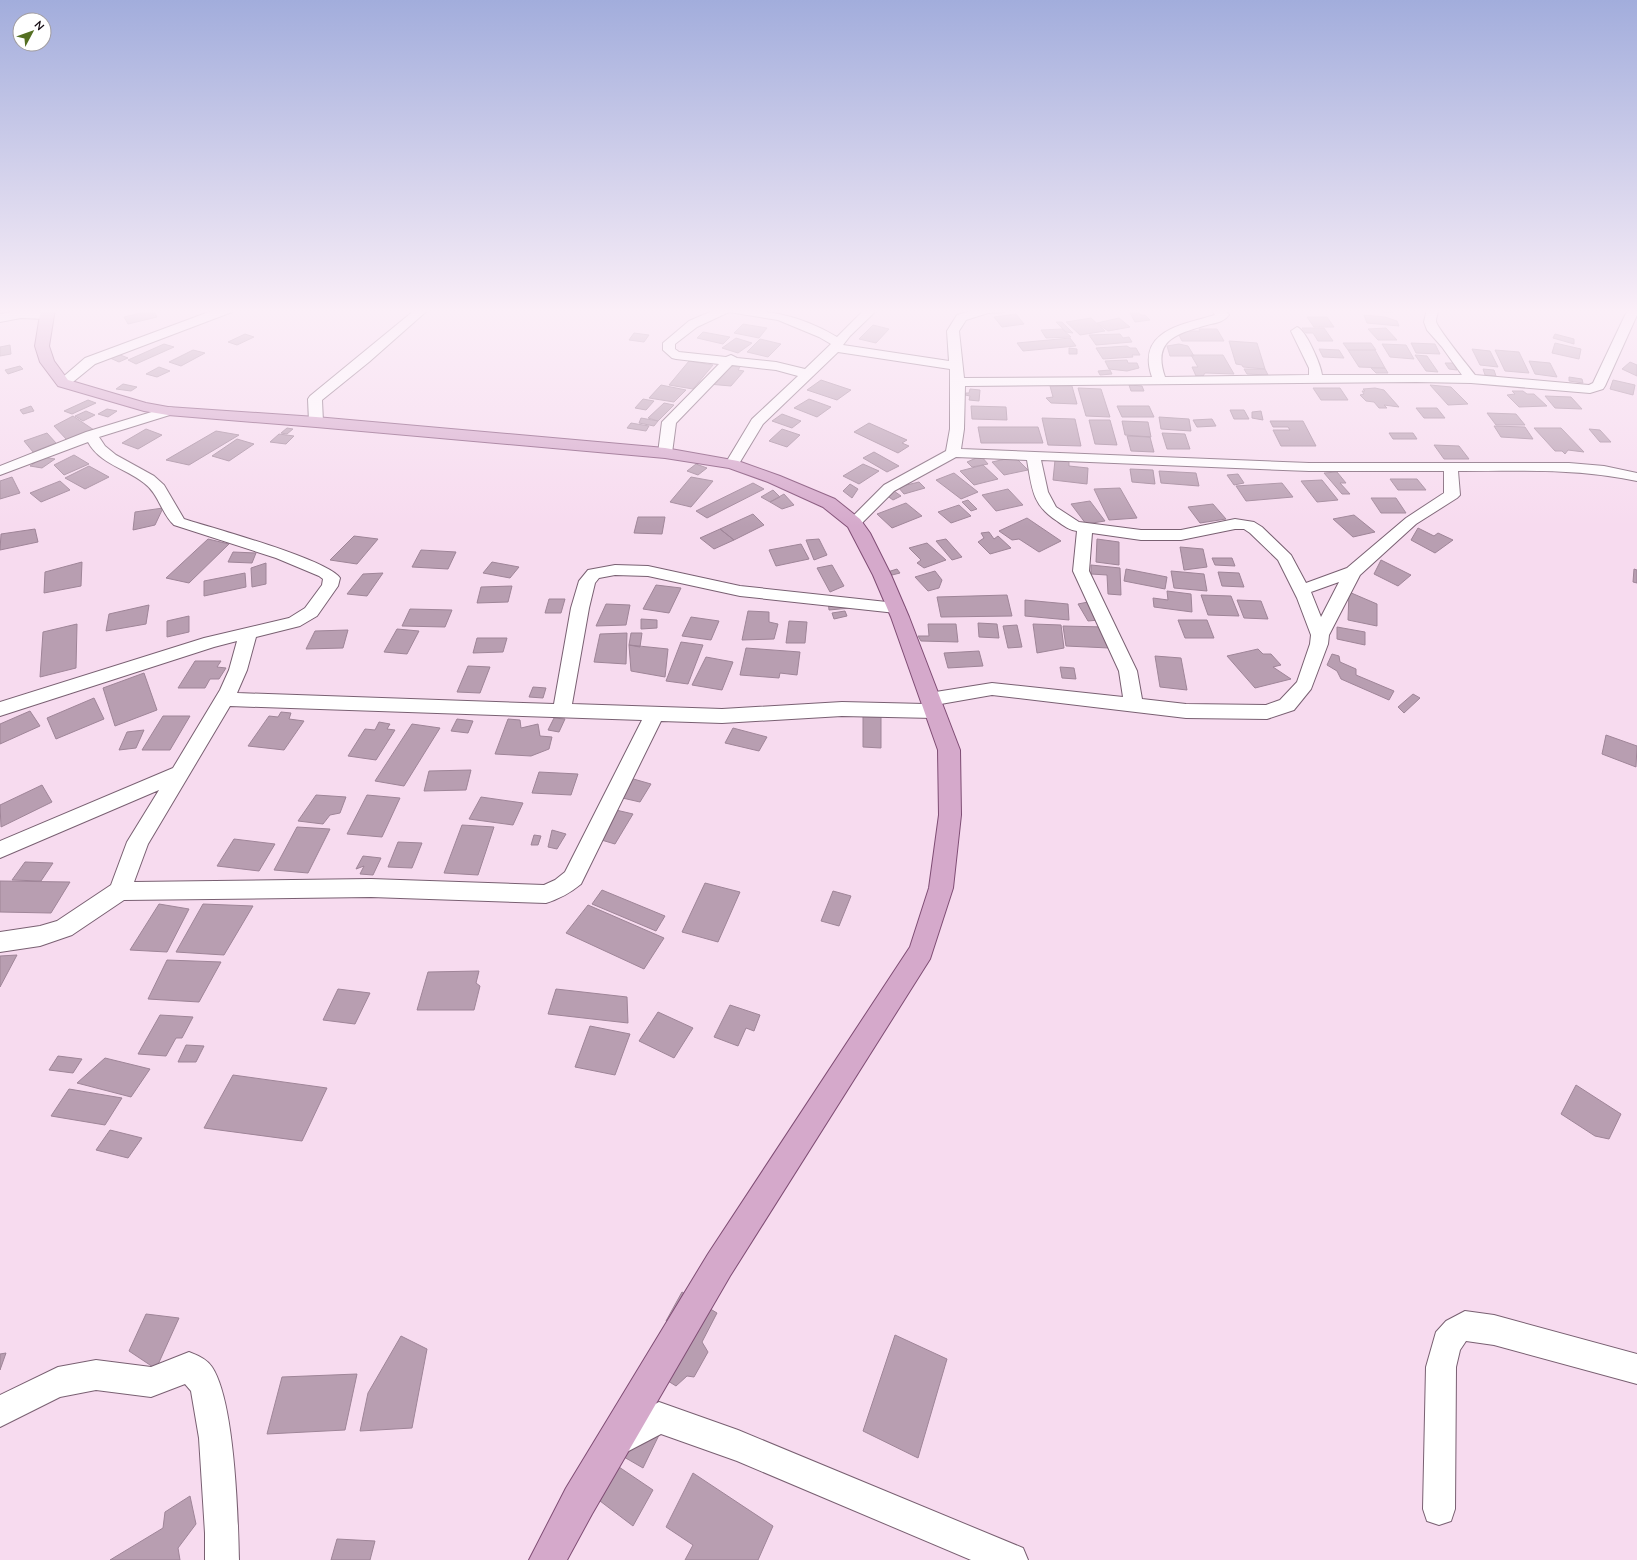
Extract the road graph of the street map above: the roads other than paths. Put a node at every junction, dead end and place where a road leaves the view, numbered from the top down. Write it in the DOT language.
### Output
graph roads {
  1 [pos="336,382"];
  2 [pos="708,382"];
  3 [pos="800,382"];
  4 [pos="958,382"];
  5 [pos="1088,382"];
  6 [pos="1504,382"];
  7 [pos="1600,382"];
  8 [pos="63,383"];
  9 [pos="168,411"];
  10 [pos="316,422"];
  11 [pos="91,435"];
  12 [pos="665,453"];
  13 [pos="953,453"];
  14 [pos="1033,456"];
  15 [pos="732,464"];
  16 [pos="1451,468"];
  17 [pos="0,471"];
  18 [pos="1637,477"];
  19 [pos="854,524"];
  20 [pos="1085,528"];
  21 [pos="1353,572"];
  22 [pos="1301,590"];
  23 [pos="896,608"];
  24 [pos="248,633"];
  25 [pos="1320,635"];
  26 [pos="224,699"];
  27 [pos="932,705"];
  28 [pos="1134,705"];
  29 [pos="562,709"];
  30 [pos="0,710"];
  31 [pos="654,713"];
  32 [pos="179,772"];
  33 [pos="0,850"];
  34 [pos="120,891"];
  35 [pos="0,942"];
  36 [pos="1637,1369"];
  37 [pos="0,1412"];
  38 [pos="615,1442"];
  39 [pos="1439,1509"];
  40 [pos="222,1560"];
  41 [pos="547,1560"];
  42 [pos="1011,1560"];
  1 -- 10 [label="street"];
  2 -- 12 [label="street"];
  3 -- 15 [label="street"];
  4 -- 5 [label="street"];
  4 -- 13 [label="street"];
  6 -- 7 [label="street"];
  8 -- 9 [label="main road"];
  9 -- 10 [label="main road"];
  9 -- 11 [label="street"];
  10 -- 12 [label="main road"];
  11 -- 17 [label="street"];
  11 -- 24 [label="street"];
  12 -- 15 [label="main road"];
  13 -- 14 [label="street"];
  13 -- 19 [label="street"];
  14 -- 16 [label="street"];
  14 -- 20 [label="street"];
  15 -- 19 [label="main road"];
  16 -- 18 [label="street"];
  16 -- 21 [label="street"];
  19 -- 23 [label="main road"];
  20 -- 22 [label="street"];
  20 -- 28 [label="street"];
  21 -- 22 [label="street"];
  21 -- 25 [label="street"];
  22 -- 25 [label="street"];
  23 -- 27 [label="main road"];
  23 -- 29 [label="street"];
  24 -- 26 [label="street"];
  24 -- 30 [label="street"];
  25 -- 28 [label="street"];
  26 -- 29 [label="street"];
  26 -- 32 [label="street"];
  27 -- 28 [label="street"];
  27 -- 31 [label="street"];
  27 -- 38 [label="main road"];
  29 -- 31 [label="street"];
  31 -- 34 [label="street"];
  32 -- 33 [label="street"];
  32 -- 34 [label="street"];
  34 -- 35 [label="street"];
  36 -- 39 [label="street"];
  37 -- 40 [label="street"];
  38 -- 41 [label="main road"];
  38 -- 42 [label="street"];
}
